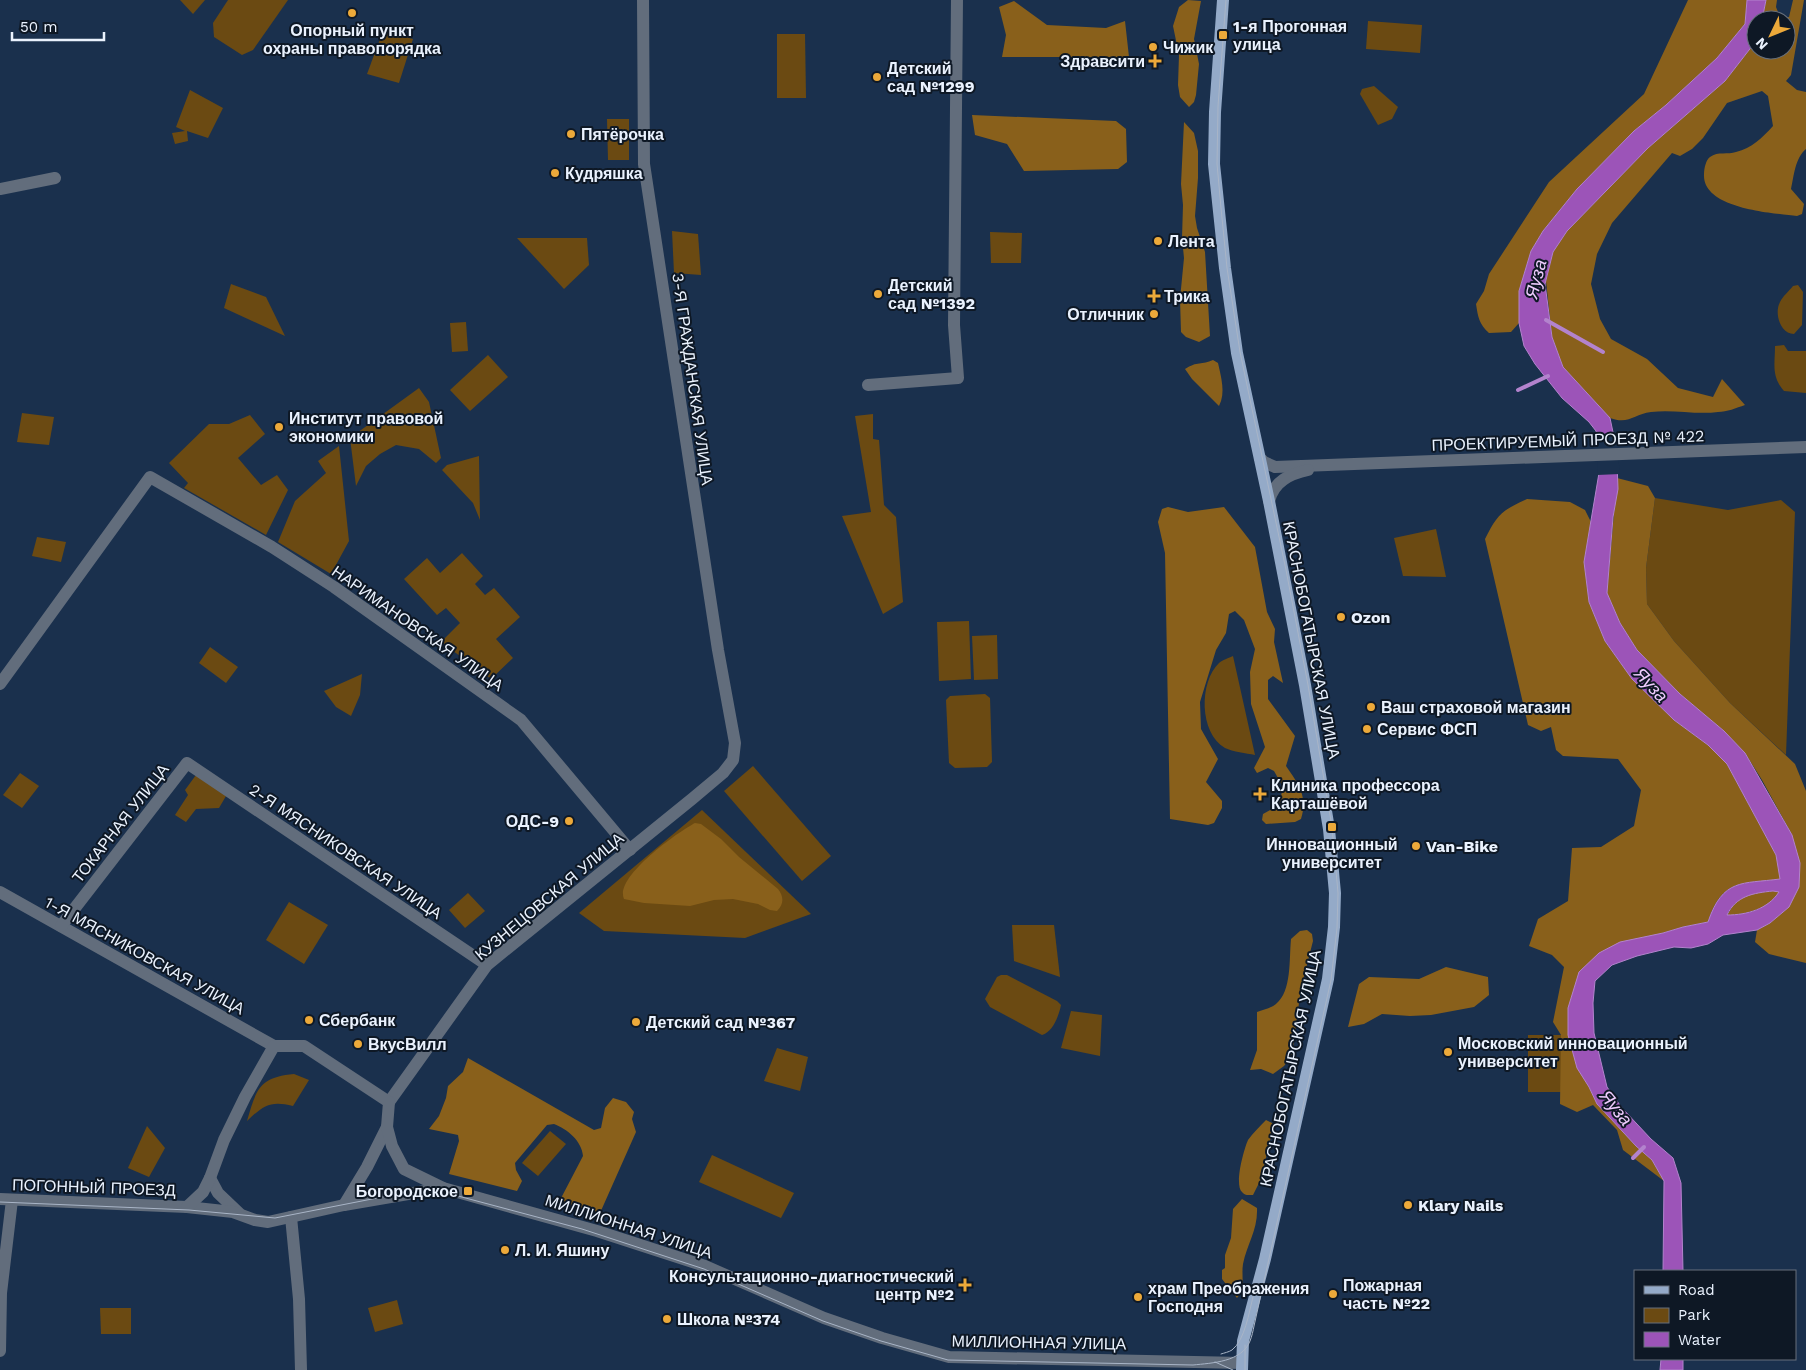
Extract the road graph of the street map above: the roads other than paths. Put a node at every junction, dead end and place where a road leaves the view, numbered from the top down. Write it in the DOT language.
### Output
graph roads {
  1 [pos="643,0"];
  2 [pos="957,0"];
  3 [pos="1223,0"];
  4 [pos="55,178"];
  5 [pos="0,189"];
  6 [pos="868,386"];
  7 [pos="1806,448"];
  8 [pos="1260,458"];
  9 [pos="1331,464"];
  10 [pos="1269,501"];
  11 [pos="0,684"];
  12 [pos="733,760"];
  13 [pos="187,763"];
  14 [pos="630,850"];
  15 [pos="0,892"];
  16 [pos="61,926"];
  17 [pos="487,965"];
  18 [pos="274,1046"];
  19 [pos="389,1102"];
  20 [pos="387,1127"];
  21 [pos="210,1178"];
  22 [pos="443,1188"];
  23 [pos="6,1200"];
  24 [pos="344,1205"];
  25 [pos="187,1207"];
  26 [pos="241,1215"];
  27 [pos="291,1217"];
  28 [pos="0,1350"];
  29 [pos="1052,1364"];
  30 [pos="1242,1366"];
  31 [pos="301,1370"];
  1 -- 12 [label="street, 3-Я ГРАЖДАНСКАЯ УЛИЦА"];
  2 -- 6 [label="street"];
  3 -- 8 [label="main road, КРАСНОБОГАТЫРСКАЯ УЛИЦА"];
  4 -- 5 [label="street"];
  7 -- 9 [label="street, ПРОЕКТИРУЕМЫЙ ПРОЕЗД № 422"];
  8 -- 9 [label="street, ПРОЕКТИРУЕМЫЙ ПРОЕЗД № 422"];
  8 -- 10 [label="main road, КРАСНОБОГАТЫРСКАЯ УЛИЦА"];
  9 -- 10 [label="street, ПРОЕКТИРУЕМЫЙ ПРОЕЗД № 422"];
  10 -- 30 [label="main road, КРАСНОБОГАТЫРСКАЯ УЛИЦА"];
  11 -- 14 [label="street, НАРИМАНОВСКАЯ УЛИЦА"];
  12 -- 14 [label="street, КУЗНЕЦОВСКАЯ УЛИЦА"];
  13 -- 16 [label="street, ТОКАРНАЯ УЛИЦА"];
  13 -- 17 [label="street, 2-Я МЯСНИКОВСКАЯ УЛИЦА"];
  14 -- 17 [label="street, КУЗНЕЦОВСКАЯ УЛИЦА"];
  15 -- 16 [label="street, 1-Я МЯСНИКОВСКАЯ УЛИЦА"];
  16 -- 18 [label="street, 1-Я МЯСНИКОВСКАЯ УЛИЦА"];
  17 -- 19 [label="street, КУЗНЕЦОВСКАЯ УЛИЦА"];
  18 -- 19 [label="street"];
  18 -- 21 [label="street"];
  19 -- 20 [label="street, МИЛЛИОННАЯ УЛИЦА"];
  20 -- 22 [label="street, МИЛЛИОННАЯ УЛИЦА"];
  20 -- 24 [label="street"];
  21 -- 25 [label="street, ПОГОННЫЙ ПРОЕЗД"];
  21 -- 26 [label="street, МИЛЛИОННАЯ УЛИЦА"];
  22 -- 24 [label="street, МИЛЛИОННАЯ УЛИЦА"];
  22 -- 29 [label="street, МИЛЛИОННАЯ УЛИЦА"];
  23 -- 25 [label="street, ПОГОННЫЙ ПРОЕЗД"];
  23 -- 28 [label="street"];
  24 -- 27 [label="street, МИЛЛИОННАЯ УЛИЦА"];
  25 -- 26 [label="street, ПОГОННЫЙ ПРОЕЗД"];
  26 -- 27 [label="street, МИЛЛИОННАЯ УЛИЦА"];
  27 -- 31 [label="street"];
  29 -- 30 [label="street, МИЛЛИОННАЯ УЛИЦА"];
}
